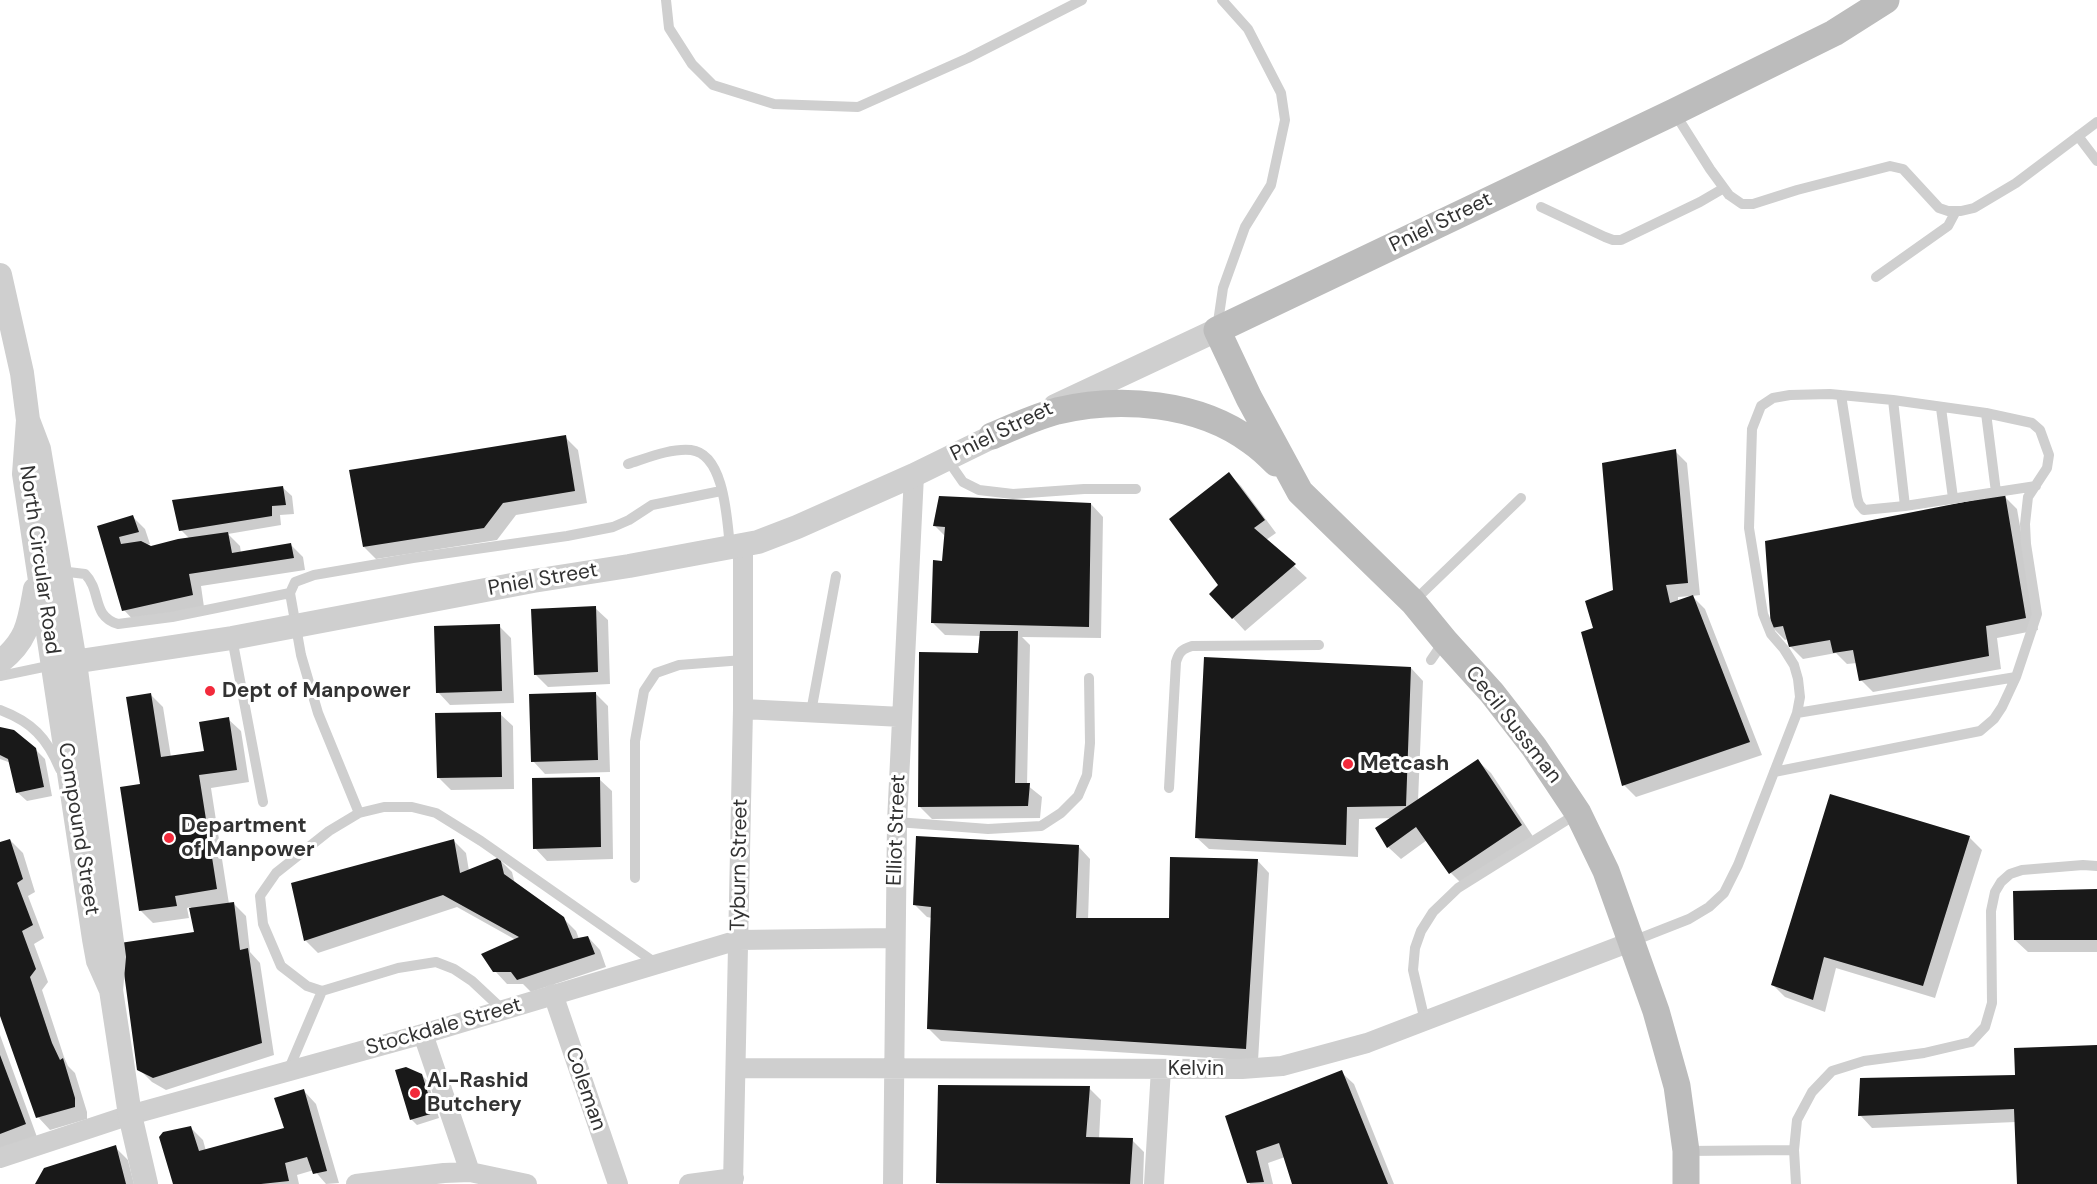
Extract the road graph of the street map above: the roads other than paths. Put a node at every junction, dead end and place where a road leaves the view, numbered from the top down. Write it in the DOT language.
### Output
graph roads {
  1 [pos="666,0"];
  2 [pos="1082,0"];
  3 [pos="1222,0"];
  4 [pos="1874,4"];
  5 [pos="1674,112"];
  6 [pos="2097,122"];
  7 [pos="2078,136"];
  8 [pos="2097,161"];
  9 [pos="1724,188"];
  10 [pos="1541,207"];
  11 [pos="1956,211"];
  12 [pos="0,275"];
  13 [pos="1876,277"];
  14 [pos="1217,330"];
  15 [pos="1841,395"];
  16 [pos="1893,400"];
  17 [pos="1941,408"];
  18 [pos="1986,413"];
  19 [pos="992,436"];
  20 [pos="947,459"];
  21 [pos="628,464"];
  22 [pos="914,475"];
  23 [pos="2036,486"];
  24 [pos="1136,489"];
  25 [pos="721,491"];
  26 [pos="1300,492"];
  27 [pos="1996,492"];
  28 [pos="1521,498"];
  29 [pos="1953,498"];
  30 [pos="1905,506"];
  31 [pos="736,546"];
  32 [pos="49,570"];
  33 [pos="836,576"];
  34 [pos="290,593"];
  35 [pos="1413,602"];
  36 [pos="295,626"];
  37 [pos="232,638"];
  38 [pos="1319,645"];
  39 [pos="742,660"];
  40 [pos="0,662"];
  41 [pos="64,664"];
  42 [pos="0,676"];
  43 [pos="2016,676"];
  44 [pos="1089,678"];
  45 [pos="743,709"];
  46 [pos="0,710"];
  47 [pos="811,712"];
  48 [pos="1797,713"];
  49 [pos="902,717"];
  50 [pos="1774,771"];
  51 [pos="1169,788"];
  52 [pos="73,799"];
  53 [pos="263,802"];
  54 [pos="359,813"];
  55 [pos="1578,813"];
  56 [pos="897,822"];
  57 [pos="2097,866"];
  58 [pos="635,878"];
  59 [pos="895,938"];
  60 [pos="738,940"];
  61 [pos="1633,941"];
  62 [pos="657,964"];
  63 [pos="111,990"];
  64 [pos="322,991"];
  65 [pos="553,994"];
  66 [pos="502,1010"];
  67 [pos="1425,1021"];
  68 [pos="423,1034"];
  69 [pos="736,1068"];
  70 [pos="895,1068"];
  71 [pos="1161,1069"];
  72 [pos="288,1072"];
  73 [pos="130,1114"];
  74 [pos="1794,1150"];
  75 [pos="1686,1151"];
  76 [pos="0,1158"];
  77 [pos="471,1172"];
  78 [pos="733,1181"];
  79 [pos="146,1184"];
  80 [pos="356,1184"];
  81 [pos="528,1184"];
  82 [pos="618,1184"];
  83 [pos="689,1184"];
  84 [pos="893,1184"];
  85 [pos="1154,1184"];
  86 [pos="1686,1184"];
  87 [pos="1796,1184"];
  1 -- 2 [label="lane"];
  3 -- 14 [label="lane"];
  4 -- 5 [label="main road, Pniel Street"];
  5 -- 9 [label="lane"];
  5 -- 14 [label="main road, Pniel Street"];
  6 -- 7 [label="lane"];
  7 -- 8 [label="lane"];
  7 -- 11 [label="lane"];
  9 -- 10 [label="lane"];
  9 -- 11 [label="lane"];
  11 -- 13 [label="lane"];
  12 -- 32 [label="street, North Circular Road"];
  14 -- 19 [label="street, Pniel Street"];
  14 -- 26 [label="main road, Cecil Sussman"];
  15 -- 16 [label="lane"];
  15 -- 30 [label="lane"];
  15 -- 48 [label="lane"];
  16 -- 17 [label="lane"];
  16 -- 30 [label="lane"];
  17 -- 18 [label="lane"];
  17 -- 29 [label="lane"];
  18 -- 23 [label="lane"];
  18 -- 27 [label="lane"];
  19 -- 20 [label="street, Pniel Street"];
  19 -- 26 [label="main road"];
  20 -- 22 [label="street, Pniel Street"];
  20 -- 24 [label="lane"];
  21 -- 25 [label="lane"];
  22 -- 31 [label="street, Pniel Street"];
  22 -- 49 [label="street, Elliot Street"];
  23 -- 27 [label="lane"];
  23 -- 43 [label="lane"];
  25 -- 31 [label="lane"];
  25 -- 34 [label="lane"];
  26 -- 35 [label="main road, Cecil Sussman"];
  27 -- 29 [label="lane"];
  28 -- 35 [label="lane"];
  29 -- 30 [label="lane"];
  31 -- 36 [label="street, Pniel Street"];
  31 -- 39 [label="street, Tyburn Street"];
  32 -- 34 [label="lane"];
  32 -- 40 [label="street"];
  32 -- 41 [label="street, North Circular Road"];
  33 -- 47 [label="lane"];
  34 -- 36 [label="lane"];
  35 -- 55 [label="main road, Cecil Sussman"];
  36 -- 37 [label="street, Pniel Street"];
  36 -- 54 [label="lane"];
  37 -- 41 [label="street, Pniel Street"];
  37 -- 53 [label="lane"];
  38 -- 51 [label="lane"];
  39 -- 45 [label="street, Tyburn Street"];
  39 -- 58 [label="lane"];
  41 -- 42 [label="lane"];
  41 -- 52 [label="street, Compound Street"];
  41 -- 63 [label="street, Compound Street"];
  43 -- 48 [label="lane"];
  43 -- 50 [label="lane"];
  44 -- 56 [label="lane"];
  45 -- 47 [label="street"];
  45 -- 60 [label="street, Tyburn Street"];
  46 -- 52 [label="lane"];
  47 -- 49 [label="street"];
  48 -- 50 [label="lane"];
  49 -- 56 [label="street, Elliot Street"];
  50 -- 61 [label="lane"];
  52 -- 63 [label="street, Compound Street"];
  54 -- 62 [label="lane"];
  54 -- 64 [label="lane"];
  55 -- 61 [label="main road, Cecil Sussman"];
  55 -- 67 [label="lane"];
  56 -- 59 [label="street, Elliot Street"];
  57 -- 74 [label="lane"];
  59 -- 60 [label="street, Stockdale Street"];
  59 -- 70 [label="street, Elliot Street"];
  60 -- 62 [label="street, Stockdale Street"];
  60 -- 69 [label="street, Tyburn Street"];
  61 -- 67 [label="street, Kelvin"];
  61 -- 75 [label="main road, Cecil Sussman"];
  62 -- 65 [label="street, Stockdale Street"];
  63 -- 73 [label="street, Compound Street"];
  64 -- 66 [label="lane"];
  64 -- 72 [label="lane"];
  65 -- 66 [label="street, Stockdale Street"];
  65 -- 82 [label="street, Coleman"];
  66 -- 68 [label="street, Stockdale Street"];
  67 -- 71 [label="street, Kelvin"];
  68 -- 72 [label="street, Stockdale Street"];
  68 -- 77 [label="street"];
  69 -- 70 [label="street, Kelvin"];
  69 -- 78 [label="street, Tyburn Street"];
  70 -- 71 [label="street, Kelvin"];
  70 -- 84 [label="street, Elliot Street"];
  71 -- 85 [label="street"];
  72 -- 73 [label="street, Stockdale Street"];
  73 -- 76 [label="street, Stockdale Street"];
  73 -- 79 [label="street, Compound Street"];
  74 -- 75 [label="lane"];
  74 -- 87 [label="lane"];
  75 -- 86 [label="main road, Cecil Sussman"];
  77 -- 80 [label="street"];
  77 -- 81 [label="street"];
  78 -- 83 [label="street"];
}
